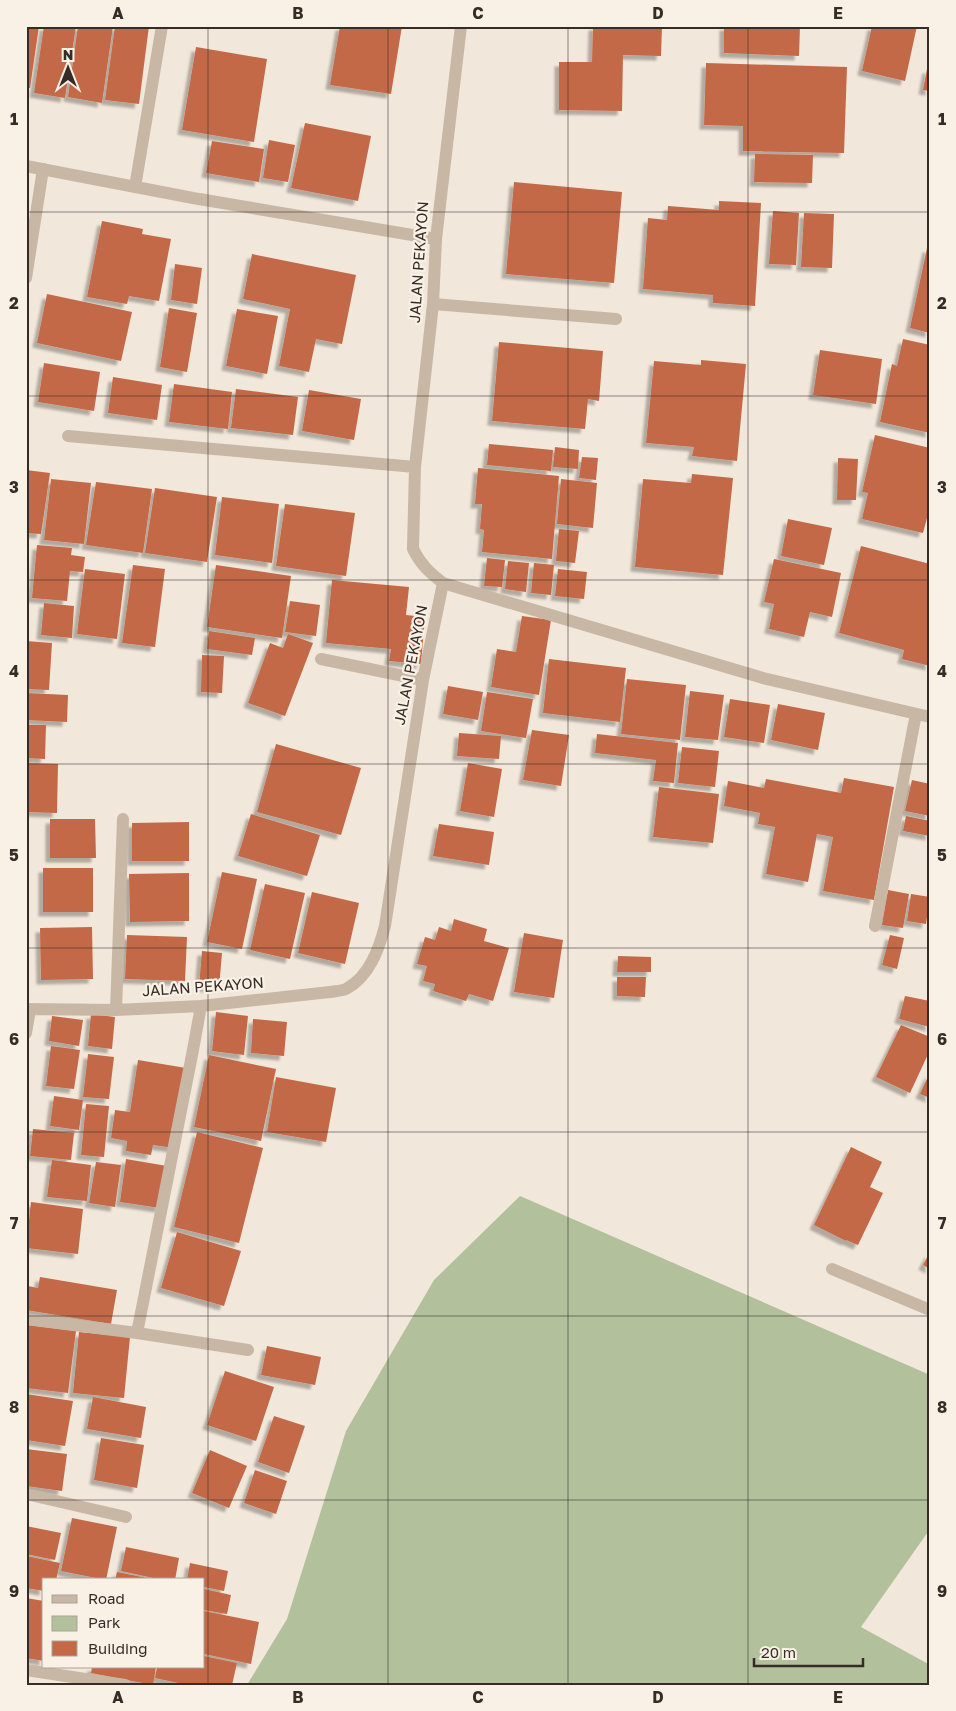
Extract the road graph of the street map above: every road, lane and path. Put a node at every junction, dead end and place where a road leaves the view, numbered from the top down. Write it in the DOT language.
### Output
graph roads {
  1 [pos="162,26"];
  2 [pos="461,26"];
  3 [pos="26,166"];
  4 [pos="43,169"];
  5 [pos="135,187"];
  6 [pos="436,239"];
  7 [pos="26,278"];
  8 [pos="433,304"];
  9 [pos="616,320"];
  10 [pos="68,436"];
  11 [pos="415,467"];
  12 [pos="443,583"];
  13 [pos="322,659"];
  14 [pos="423,680"];
  15 [pos="916,714"];
  16 [pos="930,717"];
  17 [pos="123,819"];
  18 [pos="875,926"];
  19 [pos="201,1006"];
  20 [pos="28,1010"];
  21 [pos="116,1010"];
  22 [pos="26,1033"];
  23 [pos="832,1269"];
  24 [pos="930,1310"];
  25 [pos="26,1319"];
  26 [pos="137,1333"];
  27 [pos="248,1350"];
  28 [pos="26,1494"];
  29 [pos="126,1516"];
  30 [pos="26,1670"];
  31 [pos="125,1685"];
  1 -- 5 [label="street"];
  2 -- 6 [label="street, JALAN PEKAYON"];
  3 -- 4 [label="street"];
  4 -- 5 [label="street"];
  4 -- 7 [label="street"];
  5 -- 6 [label="street"];
  6 -- 8 [label="street, JALAN PEKAYON"];
  8 -- 9 [label="street"];
  8 -- 11 [label="street, JALAN PEKAYON"];
  10 -- 11 [label="street"];
  11 -- 12 [label="street, JALAN PEKAYON"];
  12 -- 14 [label="street, JALAN PEKAYON"];
  12 -- 15 [label="street"];
  13 -- 14 [label="street"];
  14 -- 19 [label="street, JALAN PEKAYON"];
  15 -- 16 [label="street"];
  15 -- 18 [label="street"];
  17 -- 21 [label="street"];
  19 -- 21 [label="street, JALAN PEKAYON"];
  19 -- 26 [label="street"];
  20 -- 21 [label="street, JALAN PEKAYON"];
  20 -- 22 [label="street"];
  23 -- 24 [label="street"];
  25 -- 26 [label="street"];
  26 -- 27 [label="street"];
  28 -- 29 [label="street"];
  30 -- 31 [label="street"];
}
